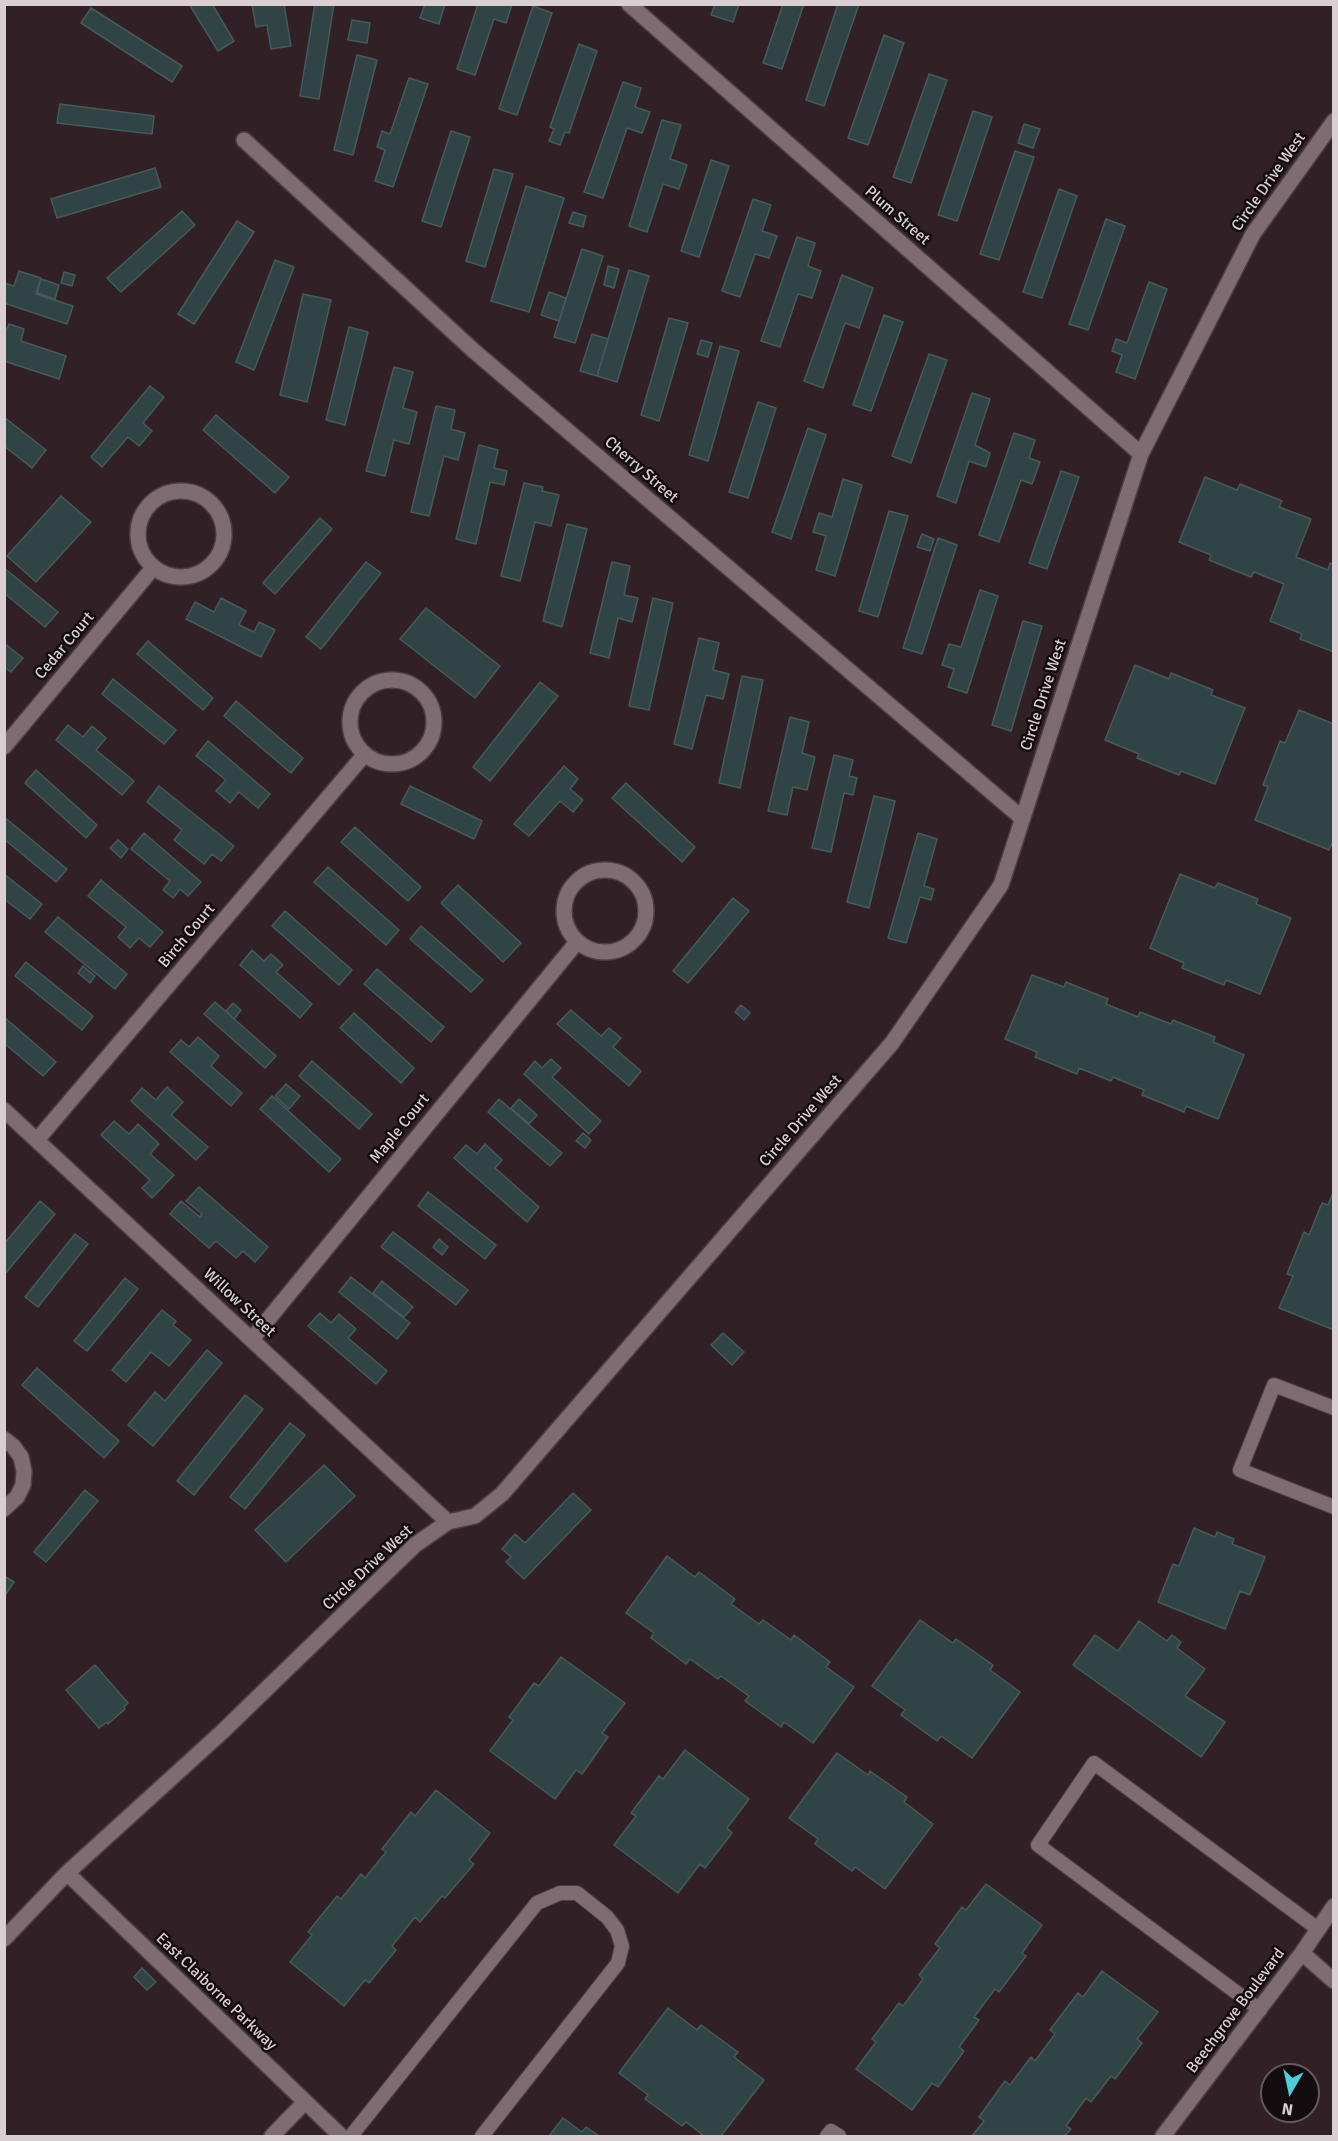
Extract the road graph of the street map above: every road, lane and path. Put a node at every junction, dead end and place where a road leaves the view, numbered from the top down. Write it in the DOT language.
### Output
graph roads {
  1 [pos="629,4"];
  2 [pos="1334,121"];
  3 [pos="244,140"];
  4 [pos="1141,454"];
  5 [pos="153,568"];
  6 [pos="4,747"];
  7 [pos="365,754"];
  8 [pos="1022,818"];
  9 [pos="577,942"];
  10 [pos="4,1110"];
  11 [pos="37,1140"];
  12 [pos="252,1339"];
  13 [pos="1334,1408"];
  14 [pos="4,1439"];
  15 [pos="1334,1506"];
  16 [pos="4,1509"];
  17 [pos="448,1522"];
  18 [pos="67,1873"];
  19 [pos="1334,1906"];
  20 [pos="1318,1929"];
  21 [pos="4,1939"];
  22 [pos="1302,1953"];
  23 [pos="1334,1981"];
  24 [pos="1260,2010"];
  25 [pos="305,2102"];
  26 [pos="272,2136"];
  27 [pos="341,2136"];
  28 [pos="351,2136"];
  29 [pos="482,2136"];
  30 [pos="827,2136"];
  31 [pos="839,2136"];
  32 [pos="1163,2136"];
  1 -- 4 [label="street, Plum Street"];
  2 -- 4 [label="street, Circle Drive West"];
  3 -- 8 [label="street, Cherry Street"];
  4 -- 8 [label="street, Circle Drive West"];
  5 -- 5 [label="street"];
  5 -- 6 [label="street, Cedar Court"];
  7 -- 7 [label="street"];
  7 -- 11 [label="street, Birch Court"];
  8 -- 17 [label="street, Circle Drive West"];
  9 -- 9 [label="street"];
  9 -- 12 [label="street, Maple Court"];
  10 -- 11 [label="street, Willow Street"];
  11 -- 12 [label="street, Willow Street"];
  12 -- 17 [label="street, Willow Street"];
  13 -- 15 [label="lane"];
  14 -- 16 [label="street"];
  17 -- 18 [label="street, Circle Drive West"];
  18 -- 21 [label="street, Circle Drive West"];
  18 -- 25 [label="street, East Claiborne Parkway"];
  19 -- 20 [label="street, Beechgrove Boulevard"];
  20 -- 22 [label="street, Beechgrove Boulevard"];
  20 -- 24 [label="lane"];
  22 -- 23 [label="street"];
  22 -- 24 [label="street, Beechgrove Boulevard"];
  24 -- 32 [label="street, Beechgrove Boulevard"];
  25 -- 26 [label="street"];
  25 -- 27 [label="street, East Claiborne Parkway"];
  28 -- 29 [label="lane"];
  30 -- 31 [label="lane"];
}
